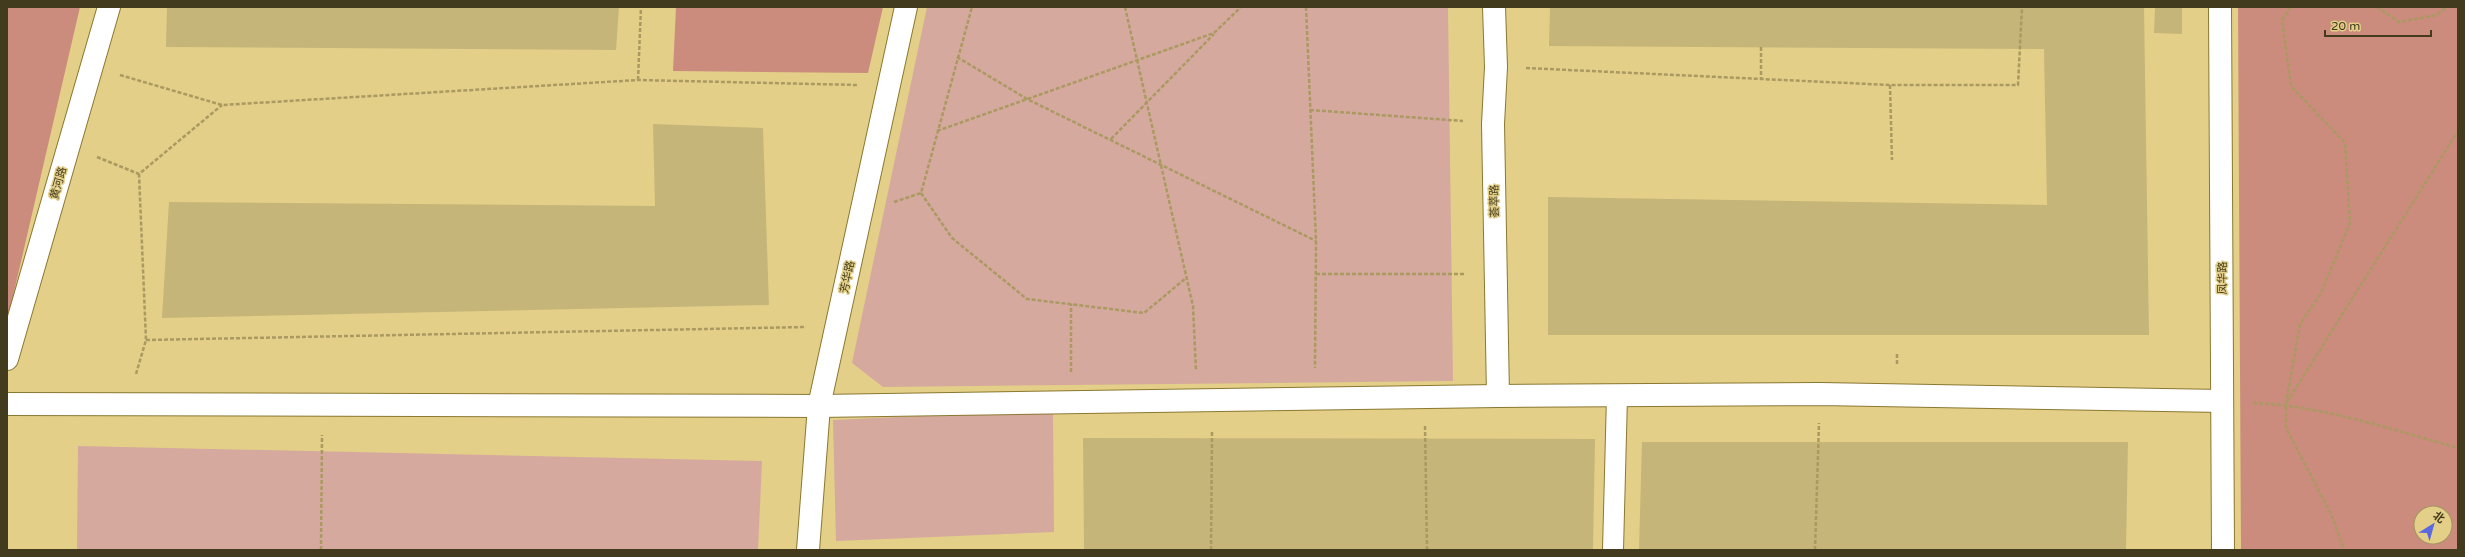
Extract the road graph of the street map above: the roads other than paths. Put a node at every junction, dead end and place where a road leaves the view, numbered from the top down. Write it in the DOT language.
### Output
graph roads {
  1 [pos="109,7"];
  2 [pos="906,7"];
  3 [pos="1494,7"];
  4 [pos="2220,7"];
  5 [pos="7,360"];
  6 [pos="1498,396"];
  7 [pos="1617,396"];
  8 [pos="2222,401"];
  9 [pos="7,404"];
  10 [pos="819,406"];
  11 [pos="808,550"];
  12 [pos="1613,550"];
  13 [pos="2223,550"];
  1 -- 5 [label="street, 黄河路"];
  2 -- 10 [label="street, 芳华路"];
  3 -- 6 [label="street, 荟萃路"];
  4 -- 8 [label="street, 凤华路"];
  6 -- 7 [label="street"];
  6 -- 10 [label="street"];
  7 -- 8 [label="street"];
  7 -- 12 [label="lane"];
  8 -- 13 [label="street, 凤华路"];
  9 -- 10 [label="street"];
  10 -- 11 [label="street, 芳华路"];
}
